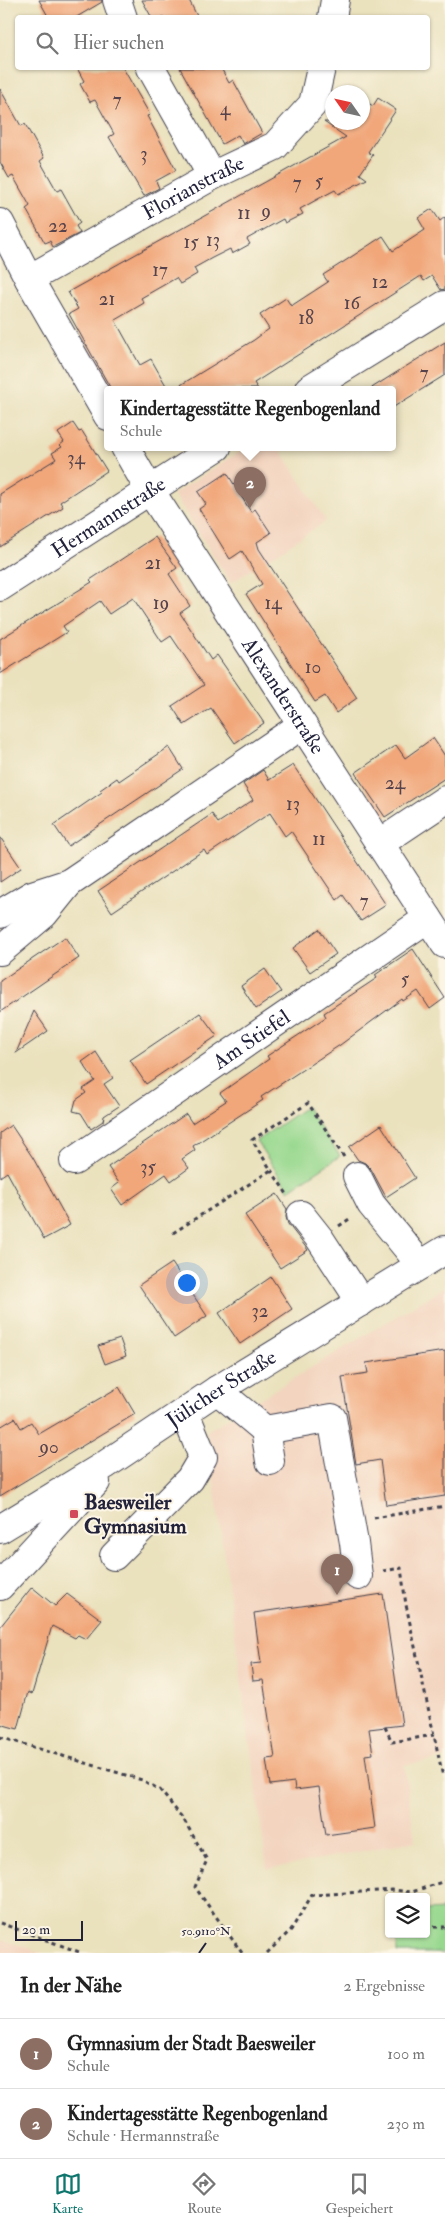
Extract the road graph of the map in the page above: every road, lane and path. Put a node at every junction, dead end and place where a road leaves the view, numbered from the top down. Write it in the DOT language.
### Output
graph roads {
  1 [pos="117,0"];
  2 [pos="335,0"];
  3 [pos="122,15"];
  4 [pos="332,15"];
  5 [pos="152,70"];
  6 [pos="321,70"];
  7 [pos="212,176"];
  8 [pos="0,223"];
  9 [pos="29,278"];
  10 [pos="445,305"];
  11 [pos="314,386"];
  12 [pos="104,409"];
  13 [pos="127,451"];
  14 [pos="211,451"];
  15 [pos="149,489"];
  16 [pos="0,587"];
  17 [pos="302,724"];
  18 [pos="445,800"];
  19 [pos="379,844"];
  20 [pos="69,882"];
  21 [pos="0,914"];
  22 [pos="428,918"];
  23 [pos="445,944"];
  24 [pos="0,951"];
  25 [pos="74,1161"];
  26 [pos="271,1170"];
  27 [pos="356,1176"];
  28 [pos="371,1204"];
  29 [pos="301,1214"];
  30 [pos="173,1233"];
  31 [pos="320,1239"];
  32 [pos="445,1250"];
  33 [pos="420,1265"];
  34 [pos="361,1302"];
  35 [pos="217,1390"];
  36 [pos="185,1413"];
  37 [pos="265,1430"];
  38 [pos="123,1453"];
  39 [pos="270,1461"];
  40 [pos="445,1506"];
  41 [pos="401,1513"];
  42 [pos="0,1529"];
  43 [pos="114,1556"];
  44 [pos="358,1576"];
  45 [pos="0,1586"];
  46 [pos="385,1727"];
  47 [pos="434,1735"];
  48 [pos="0,1736"];
  49 [pos="443,1777"];
  50 [pos="445,1881"];
  51 [pos="0,1924"];
  52 [pos="430,1927"];
  53 [pos="445,1927"];
  54 [pos="82,1953"];
  55 [pos="242,1953"];
  56 [pos="267,1953"];
  1 -- 3 [label="street"];
  2 -- 4 [label="street"];
  5 -- 7 [label="street"];
  6 -- 7 [label="street, Florianstraße"];
  7 -- 9 [label="street, Florianstraße"];
  8 -- 9 [label="street"];
  9 -- 12 [label="street"];
  10 -- 11 [label="street"];
  13 -- 15 [label="street, Alexanderstraße"];
  14 -- 15 [label="street, Hermannstraße"];
  15 -- 16 [label="street, Hermannstraße"];
  15 -- 17 [label="street, Alexanderstraße"];
  17 -- 19 [label="street, Alexanderstraße"];
  17 -- 20 [label="street"];
  18 -- 19 [label="street"];
  19 -- 22 [label="street, Alexanderstraße"];
  20 -- 21 [label="street"];
  20 -- 24 [label="street"];
  22 -- 23 [label="street, Alexanderstraße"];
  22 -- 25 [label="street, Am Stiefel"];
  26 -- 27 [label="path"];
  26 -- 29 [label="path"];
  26 -- 30 [label="path"];
  27 -- 28 [label="street"];
  28 -- 31 [label="path"];
  28 -- 33 [label="street"];
  29 -- 31 [label="street"];
  31 -- 34 [label="street"];
  32 -- 33 [label="street, Jülicher Straße"];
  33 -- 34 [label="street, Jülicher Straße"];
  34 -- 35 [label="street, Jülicher Straße"];
  35 -- 36 [label="street, Jülicher Straße"];
  35 -- 37 [label="street"];
  36 -- 38 [label="street, Jülicher Straße"];
  36 -- 43 [label="street"];
  37 -- 39 [label="street"];
  37 -- 44 [label="street"];
  38 -- 42 [label="street, Jülicher Straße"];
  38 -- 45 [label="street"];
  40 -- 41 [label="path"];
  44 -- 47 [label="path"];
  46 -- 47 [label="path"];
  47 -- 49 [label="path"];
  48 -- 55 [label="path"];
  50 -- 56 [label="path"];
  51 -- 54 [label="path"];
  52 -- 53 [label="path"];
}
